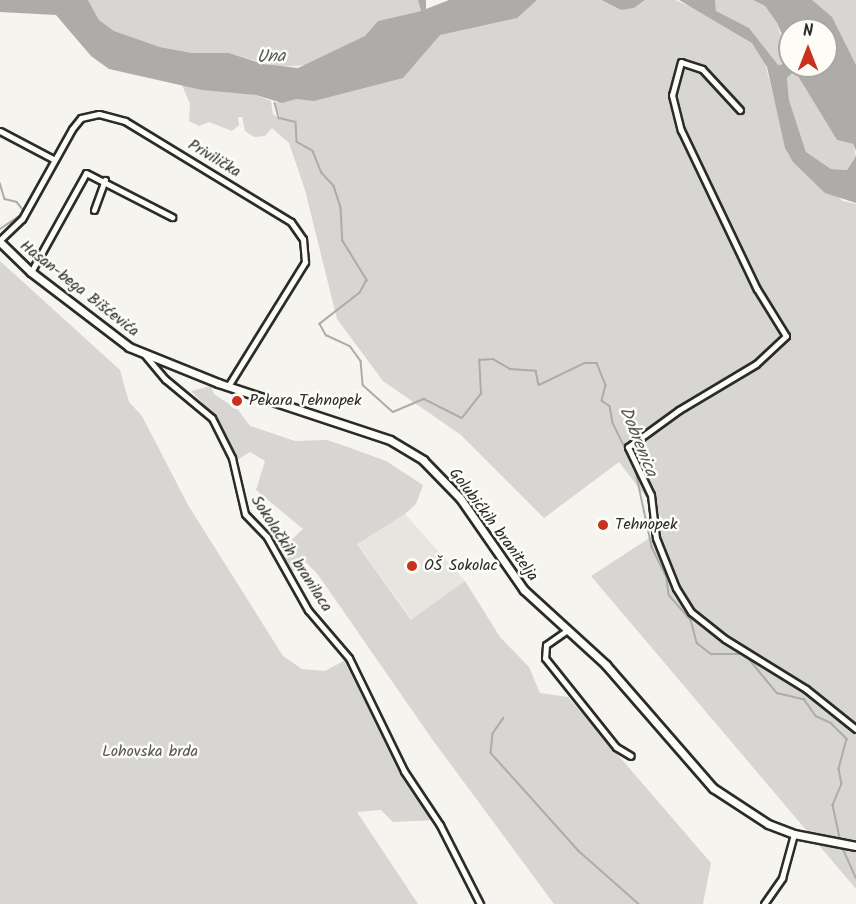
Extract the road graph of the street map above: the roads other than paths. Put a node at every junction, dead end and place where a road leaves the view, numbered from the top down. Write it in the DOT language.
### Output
graph roads {
  1 [pos="740,110"];
  2 [pos="0,131"];
  3 [pos="53,159"];
  4 [pos="105,180"];
  5 [pos="94,210"];
  6 [pos="172,217"];
  7 [pos="0,241"];
  8 [pos="31,272"];
  9 [pos="144,354"];
  10 [pos="228,386"];
  11 [pos="566,631"];
  12 [pos="856,729"];
  13 [pos="631,756"];
  14 [pos="794,834"];
  15 [pos="856,846"];
  16 [pos="480,904"];
  17 [pos="764,904"];
  1 -- 12 [label="street"];
  2 -- 3 [label="street"];
  3 -- 7 [label="street, Privilička"];
  3 -- 10 [label="street, Privilička"];
  4 -- 5 [label="street"];
  4 -- 6 [label="street"];
  4 -- 8 [label="street"];
  7 -- 8 [label="street, Hasan-bega Bišćevića"];
  8 -- 9 [label="street, Hasan-bega Bišćevića"];
  9 -- 10 [label="street, Golubićkih branitelja"];
  9 -- 16 [label="street, Sokolačkih branilaca"];
  10 -- 11 [label="street, Golubićkih branitelja"];
  11 -- 13 [label="street"];
  11 -- 14 [label="street, Golubićkih branitelja"];
  14 -- 15 [label="street, Golubićkih branitelja"];
  14 -- 17 [label="street"];
}
